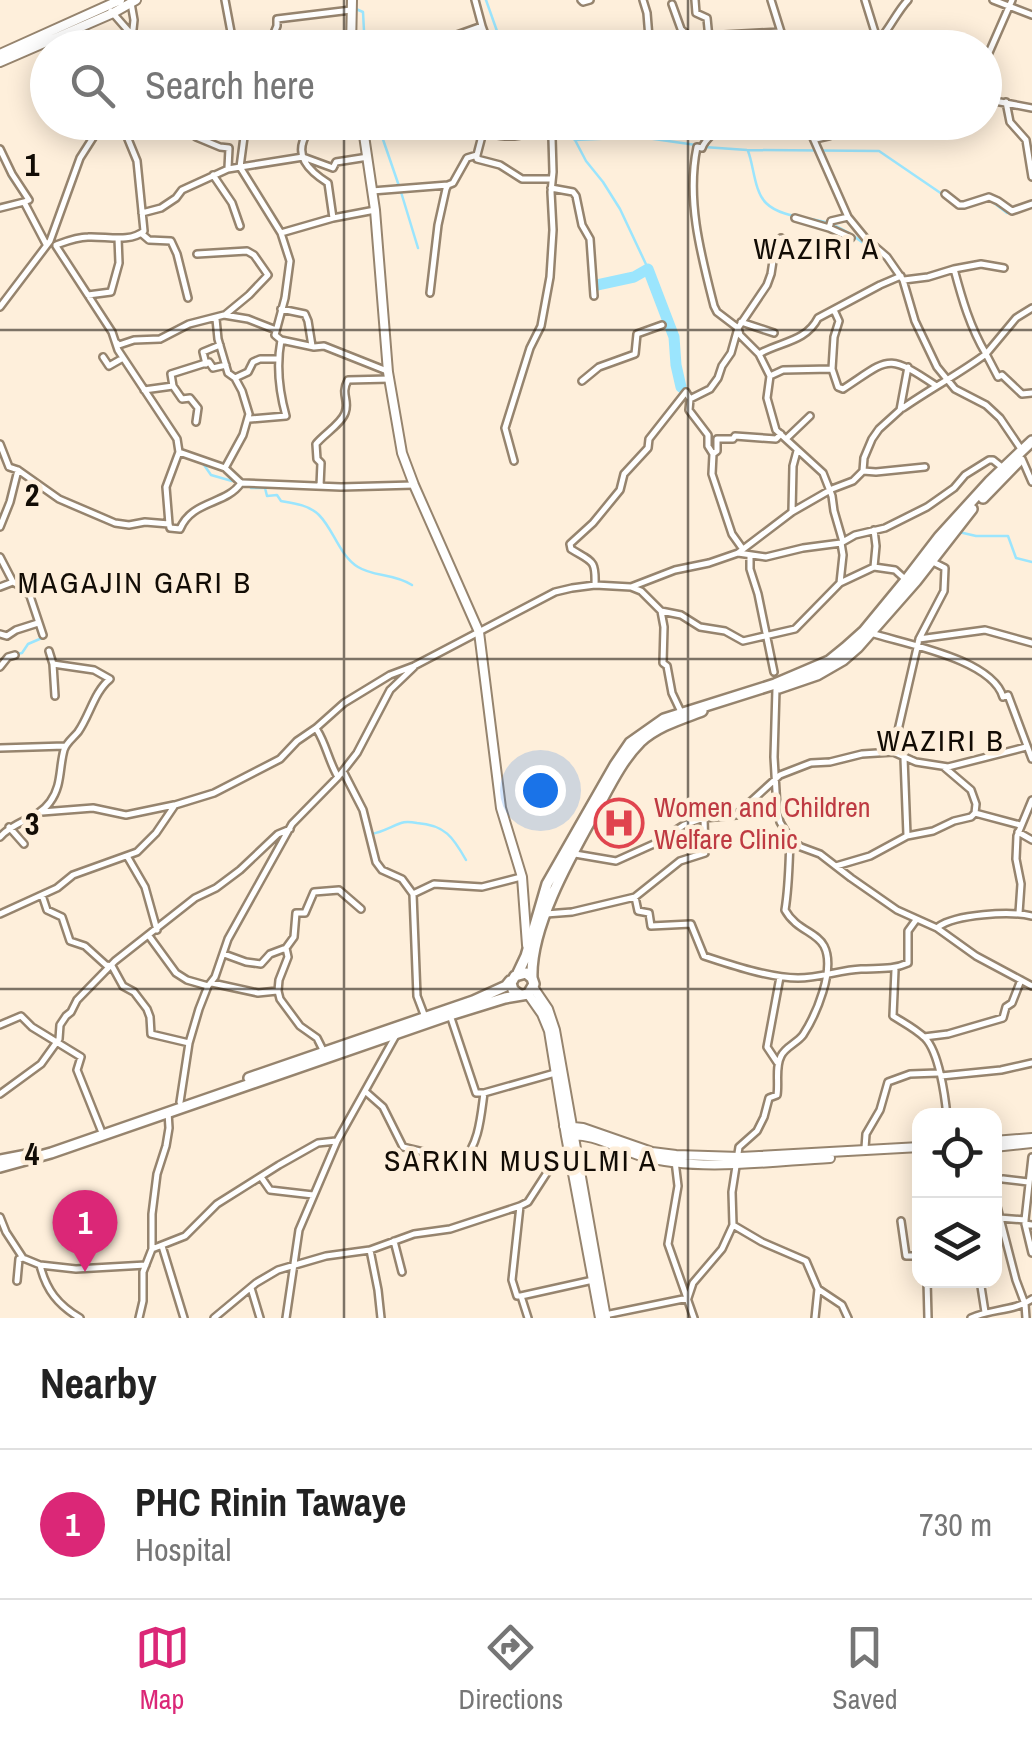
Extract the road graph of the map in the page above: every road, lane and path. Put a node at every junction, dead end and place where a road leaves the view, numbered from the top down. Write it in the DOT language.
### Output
graph roads {
  1 [pos="120,0"];
  2 [pos="225,0"];
  3 [pos="352,0"];
  4 [pos="475,0"];
  5 [pos="582,0"];
  6 [pos="590,0"];
  7 [pos="643,0"];
  8 [pos="695,0"];
  9 [pos="771,0"];
  10 [pos="865,0"];
  11 [pos="908,0"];
  12 [pos="993,0"];
  13 [pos="133,1"];
  14 [pos="1011,3"];
  15 [pos="672,4"];
  16 [pos="111,9"];
  17 [pos="351,10"];
  18 [pos="1032,16"];
  19 [pos="482,26"];
  20 [pos="59,30"];
  21 [pos="67,30"];
  22 [pos="128,30"];
  23 [pos="133,30"];
  24 [pos="231,30"];
  25 [pos="275,30"];
  26 [pos="351,30"];
  27 [pos="471,30"];
  28 [pos="483,30"];
  29 [pos="648,30"];
  30 [pos="681,30"];
  31 [pos="709,30"];
  32 [pos="779,30"];
  33 [pos="872,30"];
  34 [pos="888,30"];
  35 [pos="999,30"];
  36 [pos="30,42"];
  37 [pos="30,48"];
  38 [pos="0,54"];
  39 [pos="0,62"];
  40 [pos="1002,102"];
  41 [pos="1006,102"];
  42 [pos="1032,108"];
  43 [pos="92,140"];
  44 [pos="128,140"];
  45 [pos="200,140"];
  46 [pos="244,140"];
  47 [pos="302,140"];
  48 [pos="365,140"];
  49 [pos="481,140"];
  50 [pos="552,140"];
  51 [pos="708,140"];
  52 [pos="815,140"];
  53 [pos="0,149"];
  54 [pos="477,156"];
  55 [pos="302,157"];
  56 [pos="368,157"];
  57 [pos="240,167"];
  58 [pos="228,169"];
  59 [pos="213,174"];
  60 [pos="1032,177"];
  61 [pos="552,179"];
  62 [pos="448,185"];
  63 [pos="551,188"];
  64 [pos="372,191"];
  65 [pos="945,194"];
  66 [pos="25,202"];
  67 [pos="1032,204"];
  68 [pos="0,208"];
  69 [pos="376,210"];
  70 [pos="142,213"];
  71 [pos="848,217"];
  72 [pos="334,218"];
  73 [pos="795,218"];
  74 [pos="830,224"];
  75 [pos="240,226"];
  76 [pos="281,233"];
  77 [pos="142,234"];
  78 [pos="118,238"];
  79 [pos="781,238"];
  80 [pos="851,238"];
  81 [pos="51,244"];
  82 [pos="197,254"];
  83 [pos="1004,268"];
  84 [pos="954,269"];
  85 [pos="902,278"];
  86 [pos="11,293"];
  87 [pos="430,293"];
  88 [pos="0,294"];
  89 [pos="88,296"];
  90 [pos="594,296"];
  91 [pos="188,298"];
  92 [pos="0,307"];
  93 [pos="1032,308"];
  94 [pos="281,309"];
  95 [pos="834,310"];
  96 [pos="224,316"];
  97 [pos="216,319"];
  98 [pos="662,325"];
  99 [pos="739,326"];
  100 [pos="276,330"];
  101 [pos="774,333"];
  102 [pos="281,340"];
  103 [pos="117,343"];
  104 [pos="220,344"];
  105 [pos="312,347"];
  106 [pos="758,354"];
  107 [pos="986,354"];
  108 [pos="104,357"];
  109 [pos="123,358"];
  110 [pos="278,360"];
  111 [pos="206,364"];
  112 [pos="226,364"];
  113 [pos="908,367"];
  114 [pos="832,369"];
  115 [pos="389,376"];
  116 [pos="770,376"];
  117 [pos="235,378"];
  118 [pos="582,381"];
  119 [pos="947,382"];
  120 [pos="935,385"];
  121 [pos="173,386"];
  122 [pos="145,390"];
  123 [pos="1032,393"];
  124 [pos="690,399"];
  125 [pos="900,410"];
  126 [pos="810,416"];
  127 [pos="249,419"];
  128 [pos="196,422"];
  129 [pos="784,436"];
  130 [pos="1032,441"];
  131 [pos="0,444"];
  132 [pos="796,451"];
  133 [pos="179,452"];
  134 [pos="1025,452"];
  135 [pos="713,454"];
  136 [pos="514,461"];
  137 [pos="226,468"];
  138 [pos="925,468"];
  139 [pos="1003,468"];
  140 [pos="18,470"];
  141 [pos="863,470"];
  142 [pos="1032,481"];
  143 [pos="241,482"];
  144 [pos="414,485"];
  145 [pos="320,486"];
  146 [pos="830,492"];
  147 [pos="792,512"];
  148 [pos="169,524"];
  149 [pos="0,527"];
  150 [pos="874,530"];
  151 [pos="842,542"];
  152 [pos="740,550"];
  153 [pos="750,556"];
  154 [pos="0,557"];
  155 [pos="930,560"];
  156 [pos="874,567"];
  157 [pos="906,580"];
  158 [pos="13,582"];
  159 [pos="840,583"];
  160 [pos="595,586"];
  161 [pos="630,586"];
  162 [pos="0,587"];
  163 [pos="661,611"];
  164 [pos="39,623"];
  165 [pos="479,632"];
  166 [pos="871,633"];
  167 [pos="0,634"];
  168 [pos="44,635"];
  169 [pos="767,637"];
  170 [pos="918,642"];
  171 [pos="1032,644"];
  172 [pos="49,651"];
  173 [pos="15,655"];
  174 [pos="53,664"];
  175 [pos="414,666"];
  176 [pos="0,667"];
  177 [pos="774,672"];
  178 [pos="776,689"];
  179 [pos="56,696"];
  180 [pos="681,712"];
  181 [pos="316,728"];
  182 [pos="65,746"];
  183 [pos="1026,747"];
  184 [pos="0,748"];
  185 [pos="892,752"];
  186 [pos="904,758"];
  187 [pos="1032,759"];
  188 [pos="944,767"];
  189 [pos="340,774"];
  190 [pos="774,780"];
  191 [pos="1032,800"];
  192 [pos="175,805"];
  193 [pos="40,813"];
  194 [pos="975,813"];
  195 [pos="704,818"];
  196 [pos="9,827"];
  197 [pos="1019,828"];
  198 [pos="290,829"];
  199 [pos="0,836"];
  200 [pos="907,836"];
  201 [pos="790,839"];
  202 [pos="1032,840"];
  203 [pos="24,844"];
  204 [pos="572,854"];
  205 [pos="128,856"];
  206 [pos="836,866"];
  207 [pos="522,877"];
  208 [pos="412,894"];
  209 [pos="42,895"];
  210 [pos="634,897"];
  211 [pos="361,909"];
  212 [pos="1019,913"];
  213 [pos="0,914"];
  214 [pos="546,914"];
  215 [pos="1032,916"];
  216 [pos="916,920"];
  217 [pos="938,928"];
  218 [pos="157,930"];
  219 [pos="150,936"];
  220 [pos="286,948"];
  221 [pos="527,950"];
  222 [pos="224,954"];
  223 [pos="112,966"];
  224 [pos="895,969"];
  225 [pos="515,976"];
  226 [pos="826,976"];
  227 [pos="780,977"];
  228 [pos="1020,980"];
  229 [pos="210,984"];
  230 [pos="1032,986"];
  231 [pos="528,988"];
  232 [pos="278,991"];
  233 [pos="450,1015"];
  234 [pos="424,1017"];
  235 [pos="0,1025"];
  236 [pos="396,1034"];
  237 [pos="924,1037"];
  238 [pos="189,1043"];
  239 [pos="324,1052"];
  240 [pos="1032,1062"];
  241 [pos="778,1064"];
  242 [pos="555,1073"];
  243 [pos="940,1074"];
  244 [pos="365,1091"];
  245 [pos="484,1093"];
  246 [pos="0,1094"];
  247 [pos="180,1102"];
  248 [pos="946,1108"];
  249 [pos="168,1112"];
  250 [pos="101,1130"];
  251 [pos="568,1131"];
  252 [pos="1032,1140"];
  253 [pos="337,1141"];
  254 [pos="1002,1143"];
  255 [pos="568,1149"];
  256 [pos="912,1150"];
  257 [pos="912,1150"];
  258 [pos="865,1151"];
  259 [pos="1032,1157"];
  260 [pos="736,1160"];
  261 [pos="675,1161"];
  262 [pos="0,1163"];
  263 [pos="261,1178"];
  264 [pos="1003,1179"];
  265 [pos="1028,1182"];
  266 [pos="313,1195"];
  267 [pos="520,1206"];
  268 [pos="0,1217"];
  269 [pos="1002,1219"];
  270 [pos="902,1221"];
  271 [pos="1028,1223"];
  272 [pos="733,1225"];
  273 [pos="1002,1228"];
  274 [pos="394,1242"];
  275 [pos="162,1246"];
  276 [pos="152,1249"];
  277 [pos="370,1250"];
  278 [pos="1032,1253"];
  279 [pos="912,1256"];
  280 [pos="24,1258"];
  281 [pos="146,1264"];
  282 [pos="40,1265"];
  283 [pos="294,1265"];
  284 [pos="402,1272"];
  285 [pos="593,1280"];
  286 [pos="17,1281"];
  287 [pos="250,1288"];
  288 [pos="927,1288"];
  289 [pos="981,1288"];
  290 [pos="818,1289"];
  291 [pos="521,1296"];
  292 [pos="688,1298"];
  293 [pos="1032,1299"];
  294 [pos="1024,1304"];
  295 [pos="985,1312"];
  296 [pos="604,1317"];
  297 [pos="80,1318"];
  298 [pos="138,1318"];
  299 [pos="184,1318"];
  300 [pos="214,1318"];
  301 [pos="260,1318"];
  302 [pos="286,1318"];
  303 [pos="381,1318"];
  304 [pos="528,1318"];
  305 [pos="694,1318"];
  306 [pos="815,1318"];
  307 [pos="848,1318"];
  308 [pos="928,1318"];
  309 [pos="971,1318"];
  310 [pos="1026,1318"];
  1 -- 16 [label="street"];
  2 -- 24 [label="street"];
  3 -- 17 [label="street"];
  4 -- 19 [label="street"];
  5 -- 6 [label="street"];
  7 -- 29 [label="street"];
  8 -- 31 [label="street"];
  9 -- 32 [label="street"];
  10 -- 33 [label="street"];
  11 -- 34 [label="street"];
  12 -- 14 [label="street"];
  13 -- 16 [label="street"];
  13 -- 23 [label="street"];
  14 -- 18 [label="street"];
  14 -- 35 [label="street"];
  15 -- 30 [label="street"];
  16 -- 20 [label="street"];
  16 -- 21 [label="street"];
  16 -- 22 [label="street"];
  17 -- 25 [label="street"];
  17 -- 26 [label="street"];
  19 -- 27 [label="street"];
  19 -- 28 [label="street"];
  36 -- 38 [label="street"];
  37 -- 39 [label="street"];
  40 -- 41 [label="street"];
  41 -- 42 [label="street"];
  41 -- 60 [label="street"];
  43 -- 81 [label="street"];
  44 -- 70 [label="street"];
  45 -- 58 [label="street"];
  46 -- 57 [label="street"];
  47 -- 55 [label="street"];
  48 -- 56 [label="street"];
  49 -- 54 [label="street"];
  50 -- 61 [label="street"];
  51 -- 99 [label="street"];
  52 -- 71 [label="street"];
  53 -- 66 [label="street"];
  54 -- 61 [label="street"];
  54 -- 62 [label="street"];
  55 -- 56 [label="street"];
  55 -- 57 [label="street"];
  55 -- 72 [label="street"];
  56 -- 64 [label="street"];
  57 -- 58 [label="street"];
  57 -- 76 [label="street"];
  58 -- 59 [label="street"];
  59 -- 70 [label="street"];
  59 -- 75 [label="street"];
  61 -- 63 [label="street"];
  62 -- 64 [label="street"];
  62 -- 87 [label="street"];
  63 -- 90 [label="street"];
  63 -- 136 [label="street"];
  64 -- 69 [label="street"];
  65 -- 67 [label="street"];
  66 -- 68 [label="street"];
  66 -- 81 [label="street"];
  69 -- 72 [label="street"];
  69 -- 115 [label="street"];
  70 -- 77 [label="street"];
  71 -- 74 [label="street"];
  71 -- 85 [label="street"];
  72 -- 76 [label="street"];
  73 -- 74 [label="street"];
  74 -- 80 [label="street"];
  76 -- 94 [label="street"];
  77 -- 78 [label="street"];
  77 -- 91 [label="street"];
  78 -- 81 [label="street"];
  78 -- 89 [label="street"];
  79 -- 99 [label="street"];
  81 -- 86 [label="street"];
  81 -- 89 [label="street"];
  82 -- 96 [label="street"];
  83 -- 84 [label="street"];
  84 -- 85 [label="street"];
  84 -- 107 [label="street"];
  85 -- 95 [label="street"];
  85 -- 119 [label="street"];
  86 -- 88 [label="street"];
  86 -- 92 [label="street"];
  89 -- 103 [label="street"];
  93 -- 107 [label="street"];
  94 -- 100 [label="street"];
  94 -- 105 [label="street"];
  95 -- 106 [label="street"];
  95 -- 114 [label="street"];
  96 -- 97 [label="street"];
  96 -- 100 [label="street"];
  97 -- 103 [label="street"];
  97 -- 104 [label="street"];
  98 -- 118 [label="street"];
  99 -- 101 [label="street"];
  99 -- 106 [label="street"];
  99 -- 124 [label="street"];
  100 -- 102 [label="street"];
  102 -- 105 [label="street"];
  102 -- 110 [label="street"];
  103 -- 109 [label="street"];
  104 -- 111 [label="street"];
  104 -- 112 [label="street"];
  105 -- 115 [label="street"];
  106 -- 116 [label="street"];
  107 -- 119 [label="street"];
  107 -- 123 [label="street"];
  108 -- 109 [label="street"];
  109 -- 122 [label="street"];
  110 -- 117 [label="street"];
  110 -- 127 [label="street"];
  111 -- 112 [label="street"];
  111 -- 121 [label="street"];
  112 -- 117 [label="street"];
  113 -- 114 [label="street"];
  113 -- 120 [label="street"];
  113 -- 125 [label="street"];
  114 -- 116 [label="street"];
  115 -- 144 [label="street"];
  115 -- 145 [label="street"];
  116 -- 129 [label="street"];
  117 -- 127 [label="street"];
  119 -- 120 [label="street"];
  119 -- 134 [label="street"];
  120 -- 125 [label="street"];
  121 -- 122 [label="street"];
  121 -- 128 [label="street"];
  122 -- 133 [label="street"];
  124 -- 135 [label="street"];
  124 -- 160 [label="street"];
  125 -- 141 [label="street"];
  126 -- 129 [label="street"];
  127 -- 137 [label="street"];
  129 -- 132 [label="street"];
  129 -- 135 [label="street"];
  130 -- 134 [label="highway"];
  131 -- 140 [label="street"];
  132 -- 146 [label="street"];
  132 -- 147 [label="street"];
  133 -- 137 [label="street"];
  133 -- 148 [label="street"];
  134 -- 139 [label="highway"];
  134 -- 142 [label="street"];
  134 -- 155 [label="highway"];
  135 -- 152 [label="street"];
  137 -- 143 [label="street"];
  138 -- 141 [label="street"];
  139 -- 150 [label="street"];
  139 -- 157 [label="highway"];
  140 -- 148 [label="street"];
  140 -- 149 [label="street"];
  141 -- 146 [label="street"];
  143 -- 145 [label="street"];
  143 -- 148 [label="street"];
  144 -- 145 [label="street"];
  144 -- 165 [label="street"];
  146 -- 147 [label="street"];
  146 -- 151 [label="street"];
  147 -- 152 [label="street"];
  150 -- 151 [label="street"];
  150 -- 156 [label="street"];
  151 -- 153 [label="street"];
  151 -- 159 [label="street"];
  152 -- 153 [label="street"];
  152 -- 161 [label="street"];
  153 -- 169 [label="street"];
  154 -- 158 [label="street"];
  155 -- 166 [label="highway"];
  155 -- 170 [label="street"];
  156 -- 157 [label="street"];
  156 -- 159 [label="street"];
  157 -- 180 [label="highway"];
  158 -- 162 [label="street"];
  158 -- 164 [label="street"];
  159 -- 169 [label="street"];
  160 -- 161 [label="street"];
  160 -- 165 [label="street"];
  161 -- 163 [label="street"];
  163 -- 169 [label="street"];
  163 -- 180 [label="street"];
  164 -- 167 [label="street"];
  164 -- 168 [label="street"];
  165 -- 175 [label="street"];
  165 -- 207 [label="street"];
  166 -- 170 [label="street"];
  166 -- 178 [label="highway"];
  169 -- 177 [label="street"];
  170 -- 171 [label="street"];
  170 -- 183 [label="street"];
  170 -- 185 [label="street"];
  172 -- 174 [label="street"];
  173 -- 176 [label="street"];
  174 -- 179 [label="street"];
  174 -- 182 [label="street"];
  175 -- 181 [label="street"];
  175 -- 189 [label="street"];
  178 -- 190 [label="street"];
  178 -- 204 [label="highway"];
  180 -- 221 [label="highway"];
  181 -- 189 [label="street"];
  181 -- 192 [label="street"];
  182 -- 184 [label="street"];
  182 -- 193 [label="street"];
  183 -- 187 [label="street"];
  183 -- 188 [label="street"];
  185 -- 186 [label="street"];
  185 -- 190 [label="street"];
  186 -- 188 [label="street"];
  186 -- 200 [label="street"];
  188 -- 194 [label="street"];
  189 -- 198 [label="street"];
  189 -- 208 [label="street"];
  190 -- 195 [label="street"];
  190 -- 201 [label="street"];
  191 -- 197 [label="street"];
  192 -- 193 [label="street"];
  192 -- 205 [label="street"];
  193 -- 196 [label="street"];
  194 -- 197 [label="street"];
  194 -- 200 [label="street"];
  195 -- 204 [label="street"];
  195 -- 210 [label="street"];
  196 -- 199 [label="street"];
  196 -- 203 [label="street"];
  197 -- 202 [label="street"];
  197 -- 212 [label="street"];
  198 -- 218 [label="street"];
  198 -- 222 [label="street"];
  200 -- 206 [label="street"];
  201 -- 206 [label="street"];
  201 -- 226 [label="street"];
  204 -- 214 [label="highway"];
  205 -- 209 [label="street"];
  205 -- 218 [label="street"];
  206 -- 216 [label="street"];
  207 -- 208 [label="street"];
  207 -- 221 [label="street"];
  208 -- 234 [label="street"];
  209 -- 213 [label="street"];
  209 -- 223 [label="street"];
  210 -- 214 [label="street"];
  210 -- 227 [label="street"];
  211 -- 220 [label="street"];
  212 -- 215 [label="street"];
  212 -- 217 [label="street"];
  214 -- 231 [label="highway"];
  216 -- 217 [label="street"];
  216 -- 224 [label="street"];
  217 -- 228 [label="street"];
  218 -- 219 [label="street"];
  219 -- 223 [label="street"];
  219 -- 229 [label="street"];
  220 -- 222 [label="street"];
  220 -- 232 [label="street"];
  221 -- 225 [label="highway"];
  222 -- 229 [label="street"];
  223 -- 238 [label="street"];
  223 -- 246 [label="street"];
  224 -- 226 [label="street"];
  224 -- 237 [label="street"];
  225 -- 231 [label="highway"];
  225 -- 231 [label="highway"];
  225 -- 234 [label="highway"];
  226 -- 227 [label="street"];
  226 -- 241 [label="street"];
  227 -- 241 [label="street"];
  228 -- 230 [label="street"];
  228 -- 237 [label="street"];
  229 -- 232 [label="street"];
  229 -- 238 [label="street"];
  231 -- 233 [label="highway"];
  231 -- 242 [label="street"];
  231 -- 251 [label="street"];
  232 -- 239 [label="street"];
  233 -- 236 [label="highway"];
  233 -- 245 [label="street"];
  234 -- 239 [label="highway"];
  235 -- 250 [label="street"];
  236 -- 244 [label="street"];
  236 -- 249 [label="highway"];
  237 -- 243 [label="street"];
  238 -- 247 [label="street"];
  239 -- 247 [label="highway"];
  240 -- 243 [label="street"];
  241 -- 260 [label="street"];
  242 -- 245 [label="street"];
  242 -- 251 [label="street"];
  243 -- 248 [label="street"];
  243 -- 258 [label="street"];
  244 -- 245 [label="street"];
  244 -- 253 [label="street"];
  247 -- 250 [label="highway"];
  249 -- 262 [label="highway"];
  249 -- 276 [label="street"];
  250 -- 262 [label="highway"];
  251 -- 255 [label="street"];
  251 -- 260 [label="street"];
  251 -- 261 [label="street"];
  251 -- 296 [label="street"];
  252 -- 254 [label="street"];
  253 -- 263 [label="street"];
  253 -- 266 [label="street"];
  255 -- 267 [label="street"];
  255 -- 285 [label="street"];
  256 -- 260 [label="street"];
  257 -- 258 [label="street"];
  258 -- 260 [label="street"];
  259 -- 265 [label="street"];
  260 -- 261 [label="street"];
  260 -- 272 [label="street"];
  261 -- 292 [label="street"];
  263 -- 266 [label="street"];
  263 -- 275 [label="street"];
  264 -- 265 [label="street"];
  265 -- 271 [label="street"];
  266 -- 283 [label="street"];
  267 -- 274 [label="street"];
  267 -- 291 [label="street"];
  268 -- 280 [label="street"];
  269 -- 271 [label="street"];
  270 -- 279 [label="street"];
  271 -- 278 [label="street"];
  272 -- 290 [label="street"];
  272 -- 292 [label="street"];
  273 -- 294 [label="street"];
  274 -- 277 [label="street"];
  274 -- 284 [label="street"];
  275 -- 276 [label="street"];
  275 -- 299 [label="street"];
  276 -- 281 [label="street"];
  277 -- 283 [label="street"];
  277 -- 303 [label="street"];
  280 -- 282 [label="street"];
  280 -- 286 [label="street"];
  281 -- 282 [label="street"];
  281 -- 298 [label="street"];
  282 -- 297 [label="street"];
  283 -- 287 [label="street"];
  283 -- 302 [label="street"];
  285 -- 291 [label="street"];
  285 -- 296 [label="street"];
  287 -- 300 [label="street"];
  287 -- 301 [label="street"];
  288 -- 308 [label="street"];
  289 -- 295 [label="street"];
  290 -- 306 [label="street"];
  290 -- 307 [label="street"];
  291 -- 304 [label="street"];
  292 -- 296 [label="street"];
  292 -- 305 [label="street"];
  293 -- 294 [label="street"];
  294 -- 295 [label="street"];
  294 -- 310 [label="street"];
  295 -- 309 [label="street"];
}
